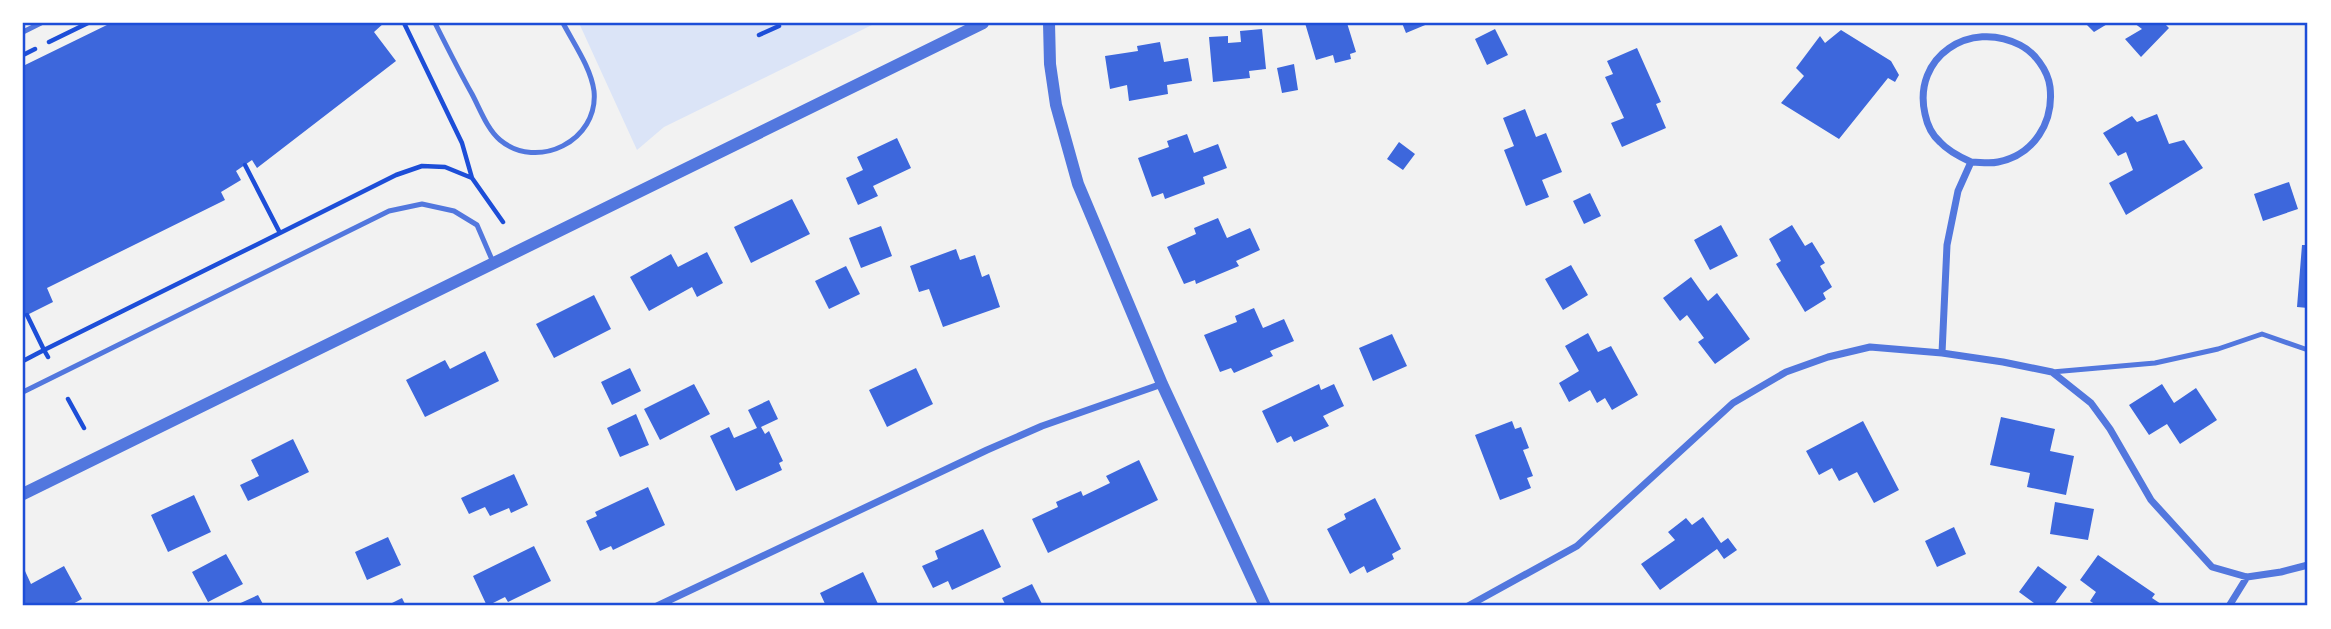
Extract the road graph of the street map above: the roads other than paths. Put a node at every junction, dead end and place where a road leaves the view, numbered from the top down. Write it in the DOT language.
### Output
graph roads {
  1 [pos="41,23"];
  2 [pos="435,23"];
  3 [pos="563,23"];
  4 [pos="983,23"];
  5 [pos="1049,23"];
  6 [pos="23,32"];
  7 [pos="1971,162"];
  8 [pos="493,262"];
  9 [pos="2308,350"];
  10 [pos="1942,353"];
  11 [pos="2052,372"];
  12 [pos="1162,384"];
  13 [pos="23,392"];
  14 [pos="23,494"];
  15 [pos="2308,565"];
  16 [pos="2247,577"];
  17 [pos="657,606"];
  18 [pos="1265,606"];
  19 [pos="1468,606"];
  20 [pos="2229,606"];
  1 -- 6 [label="lane"];
  2 -- 3 [label="lane"];
  4 -- 8 [label="street"];
  5 -- 12 [label="street"];
  7 -- 7 [label="street"];
  7 -- 10 [label="street"];
  8 -- 13 [label="lane"];
  8 -- 14 [label="street"];
  9 -- 11 [label="lane"];
  10 -- 11 [label="street"];
  10 -- 19 [label="street"];
  11 -- 16 [label="street"];
  12 -- 17 [label="street"];
  12 -- 18 [label="street"];
  15 -- 16 [label="street"];
  16 -- 20 [label="street"];
}
